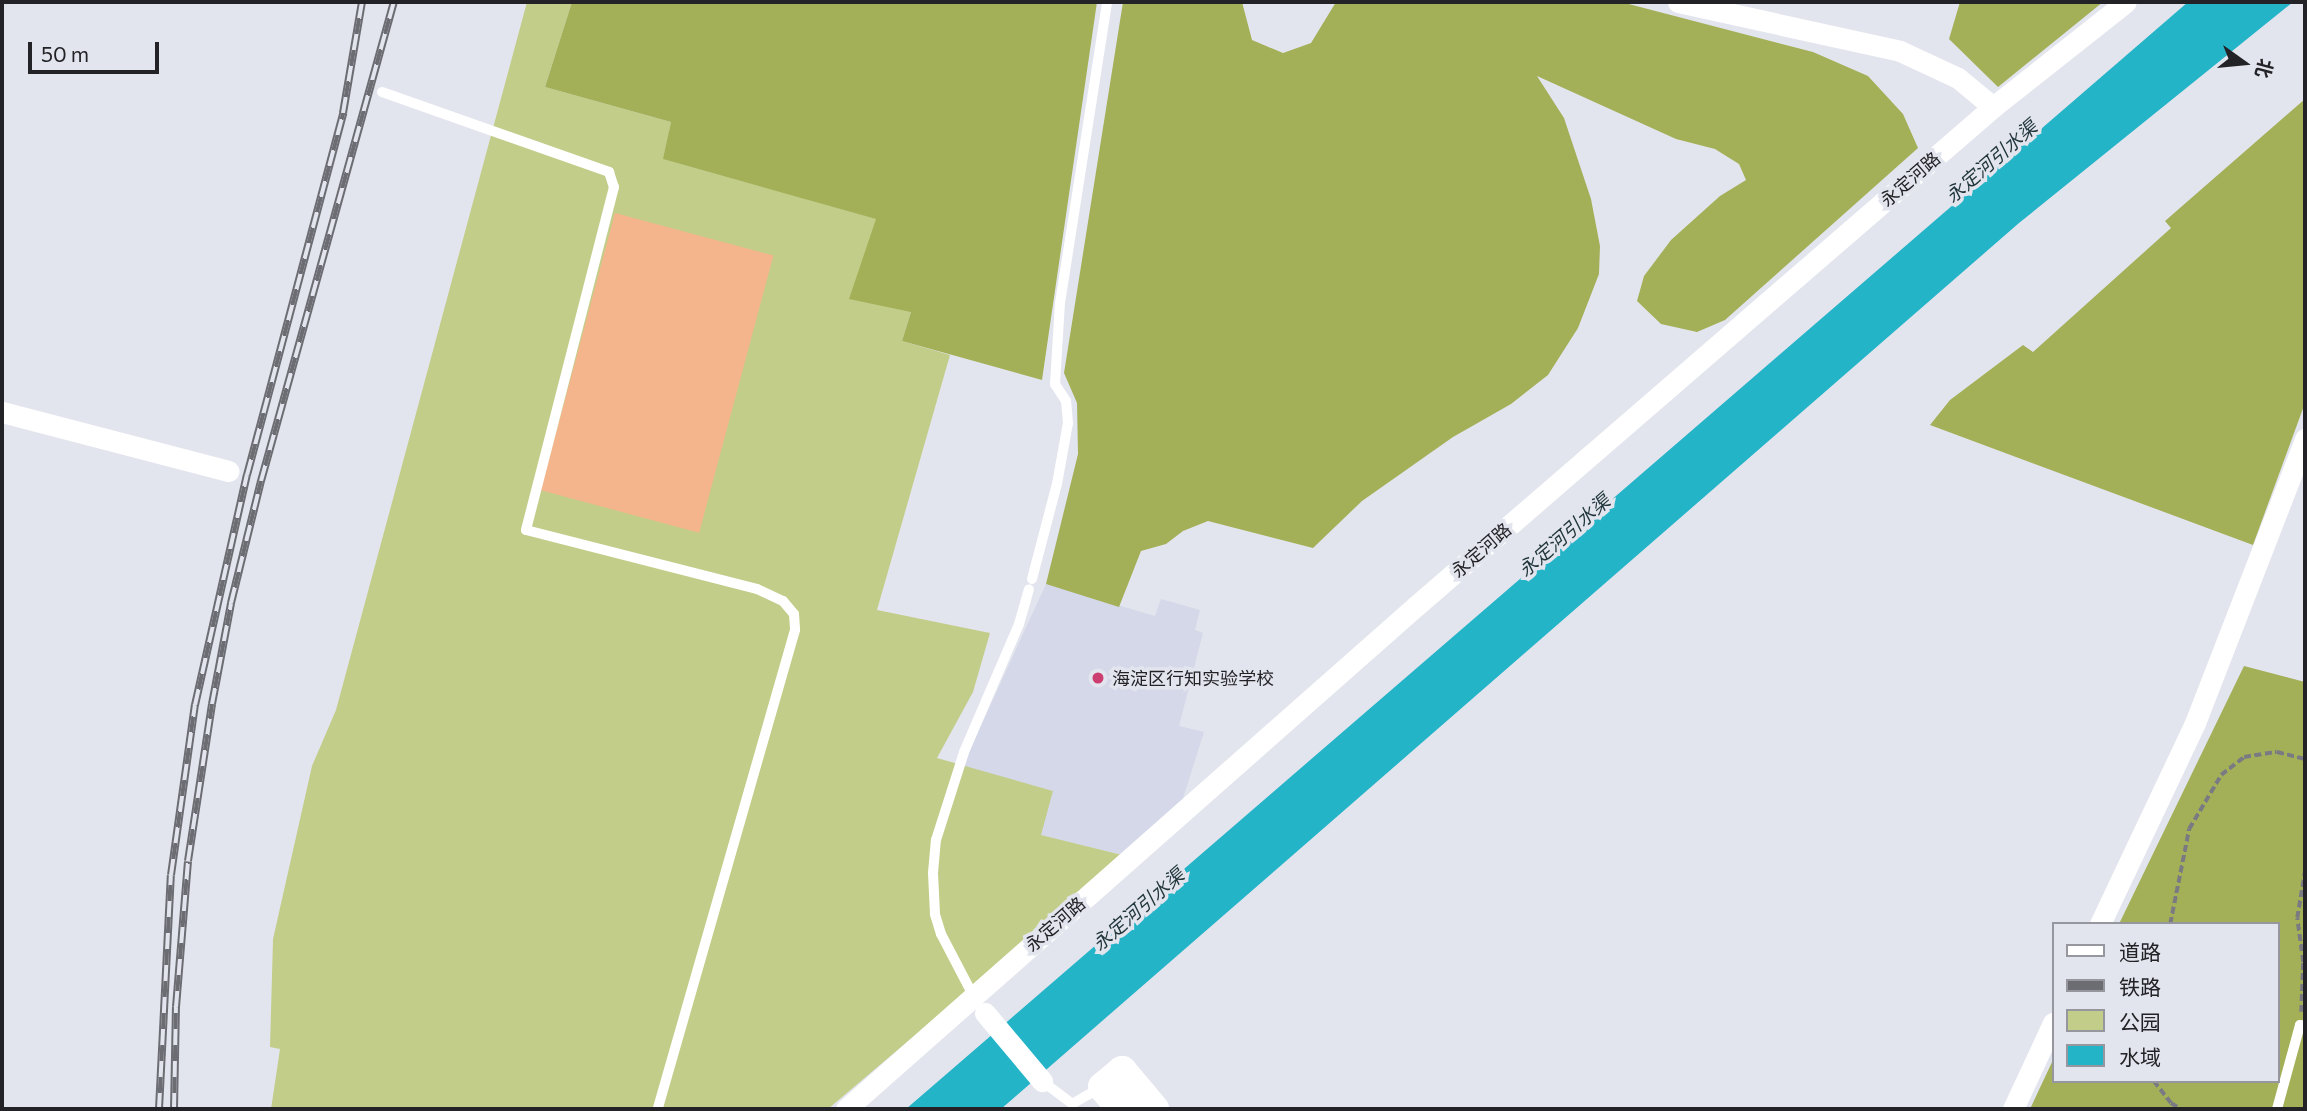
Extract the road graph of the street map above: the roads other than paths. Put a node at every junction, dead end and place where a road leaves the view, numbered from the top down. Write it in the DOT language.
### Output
graph roads {
  1 [pos="1107,2"];
  2 [pos="1678,2"];
  3 [pos="2126,2"];
  4 [pos="382,92"];
  5 [pos="1993,107"];
  6 [pos="2,412"];
  7 [pos="2305,439"];
  8 [pos="228,471"];
  9 [pos="2101,922"];
  10 [pos="979,1005"];
  11 [pos="2052,1025"];
  12 [pos="2303,1025"];
  13 [pos="1042,1081"];
  14 [pos="1103,1087"];
  15 [pos="658,1109"];
  16 [pos="846,1109"];
  17 [pos="1122,1109"];
  18 [pos="1154,1109"];
  19 [pos="2013,1109"];
  20 [pos="2277,1109"];
  1 -- 10 [label="lane"];
  2 -- 5 [label="street"];
  3 -- 5 [label="street, 永定河路"];
  4 -- 15 [label="lane"];
  5 -- 10 [label="street, 永定河路"];
  6 -- 8 [label="street"];
  7 -- 9 [label="street"];
  10 -- 13 [label="street"];
  10 -- 16 [label="street, 永定河路"];
  11 -- 19 [label="street"];
  12 -- 20 [label="lane"];
  13 -- 14 [label="lane"];
  14 -- 17 [label="street"];
  14 -- 18 [label="street"];
}
